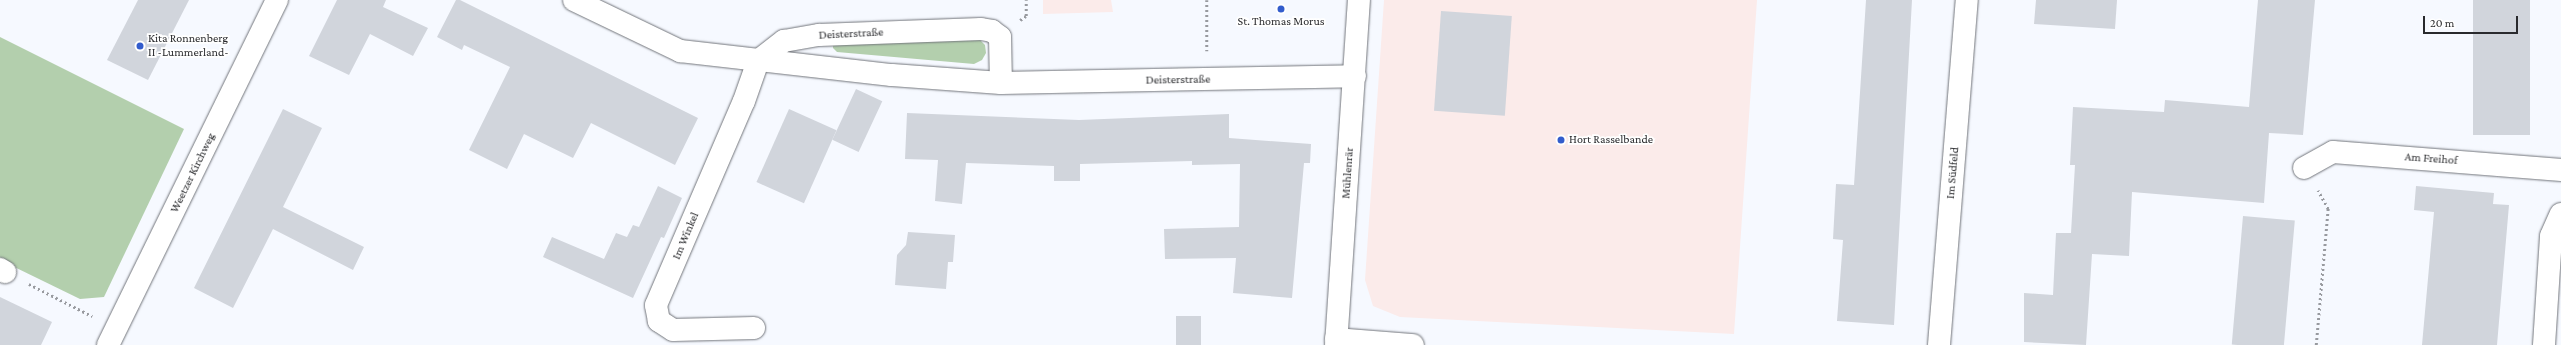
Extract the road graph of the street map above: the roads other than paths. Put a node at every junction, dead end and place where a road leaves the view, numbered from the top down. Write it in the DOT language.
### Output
graph roads {
  1 [pos="277,0"];
  2 [pos="574,0"];
  3 [pos="1359,0"];
  4 [pos="1967,0"];
  5 [pos="758,61"];
  6 [pos="1355,76"];
  7 [pos="1001,83"];
  8 [pos="2304,168"];
  9 [pos="2561,170"];
  10 [pos="2561,214"];
  11 [pos="754,328"];
  12 [pos="112,336"];
  13 [pos="1336,342"];
  14 [pos="1413,345"];
  15 [pos="1939,345"];
  16 [pos="2544,345"];
  1 -- 12 [label="street, Weetzer Kirchweg"];
  2 -- 5 [label="street, Deisterstraße"];
  3 -- 6 [label="street, Mühlenrär"];
  4 -- 15 [label="street, Im Südfeld"];
  5 -- 7 [label="street, Deisterstraße"];
  5 -- 7 [label="street, Deisterstraße"];
  5 -- 11 [label="street, Im Winkel"];
  6 -- 7 [label="street, Deisterstraße"];
  6 -- 13 [label="street, Mühlenrär"];
  8 -- 9 [label="street, Am Freihof"];
  10 -- 16 [label="street"];
  13 -- 14 [label="street"];
}
